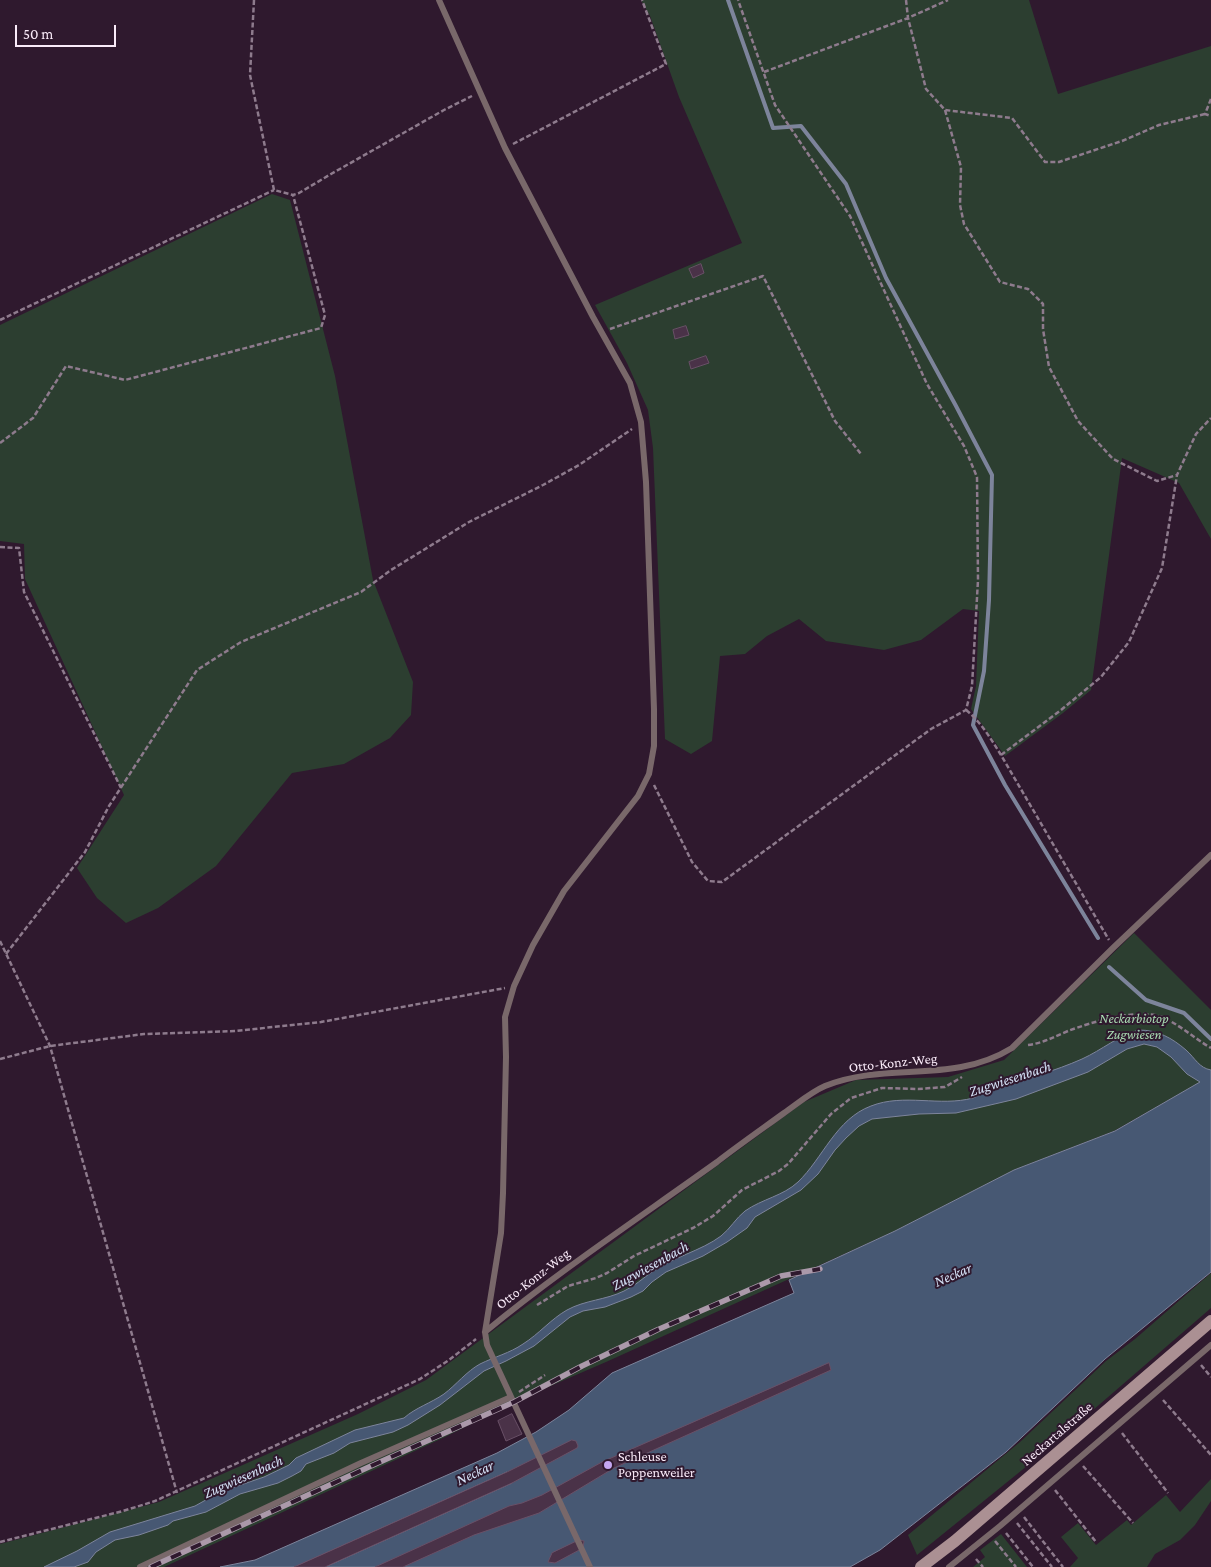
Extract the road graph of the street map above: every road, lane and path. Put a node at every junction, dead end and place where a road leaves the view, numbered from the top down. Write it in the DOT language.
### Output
graph roads {
  1 [pos="254,0"];
  2 [pos="439,0"];
  3 [pos="642,0"];
  4 [pos="738,0"];
  5 [pos="906,0"];
  6 [pos="948,0"];
  7 [pos="908,18"];
  8 [pos="764,72"];
  9 [pos="480,92"];
  10 [pos="1211,99"];
  11 [pos="945,110"];
  12 [pos="1205,114"];
  13 [pos="1211,116"];
  14 [pos="505,148"];
  15 [pos="274,190"];
  16 [pos="292,195"];
  17 [pos="0,320"];
  18 [pos="602,332"];
  19 [pos="1211,418"];
  20 [pos="641,422"];
  21 [pos="0,443"];
  22 [pos="860,454"];
  23 [pos="1177,475"];
  24 [pos="0,547"];
  25 [pos="966,710"];
  26 [pos="1001,755"];
  27 [pos="649,774"];
  28 [pos="121,788"];
  29 [pos="1211,855"];
  30 [pos="0,941"];
  31 [pos="1113,948"];
  32 [pos="6,954"];
  33 [pos="514,986"];
  34 [pos="50,1046"];
  35 [pos="1012,1048"];
  36 [pos="1211,1048"];
  37 [pos="0,1059"];
  38 [pos="970,1066"];
  39 [pos="529,1309"];
  40 [pos="1211,1321"];
  41 [pos="486,1332"];
  42 [pos="1211,1345"];
  43 [pos="1195,1358"];
  44 [pos="545,1375"];
  45 [pos="1211,1378"];
  46 [pos="1156,1392"];
  47 [pos="511,1397"];
  48 [pos="1116,1425"];
  49 [pos="1211,1455"];
  50 [pos="1077,1460"];
  51 [pos="1049,1484"];
  52 [pos="177,1492"];
  53 [pos="1168,1493"];
  54 [pos="1019,1510"];
  55 [pos="1012,1516"];
  56 [pos="1132,1523"];
  57 [pos="1000,1526"];
  58 [pos="989,1534"];
  59 [pos="0,1542"];
  60 [pos="1096,1542"];
  61 [pos="976,1559"];
  62 [pos="140,1567"];
  63 [pos="590,1567"];
  64 [pos="921,1567"];
  65 [pos="949,1567"];
  66 [pos="983,1567"];
  67 [pos="1016,1567"];
  68 [pos="1033,1567"];
  69 [pos="1052,1567"];
  70 [pos="1063,1567"];
  1 -- 15 [label="path"];
  2 -- 9 [label="lane"];
  3 -- 14 [label="path"];
  4 -- 8 [label="path"];
  5 -- 7 [label="path"];
  6 -- 7 [label="path"];
  7 -- 8 [label="path"];
  7 -- 11 [label="path"];
  8 -- 25 [label="path"];
  9 -- 14 [label="lane"];
  9 -- 16 [label="path"];
  10 -- 12 [label="path"];
  11 -- 12 [label="path"];
  11 -- 23 [label="path"];
  12 -- 13 [label="path"];
  14 -- 18 [label="lane"];
  15 -- 16 [label="path"];
  15 -- 17 [label="path"];
  16 -- 21 [label="path"];
  18 -- 20 [label="lane"];
  18 -- 22 [label="path"];
  19 -- 23 [label="path"];
  20 -- 27 [label="lane"];
  20 -- 28 [label="path"];
  23 -- 26 [label="path"];
  24 -- 28 [label="path"];
  25 -- 26 [label="path"];
  25 -- 27 [label="path"];
  26 -- 31 [label="path"];
  27 -- 33 [label="lane"];
  28 -- 32 [label="path"];
  29 -- 31 [label="lane, Otto-Konz-Weg"];
  30 -- 32 [label="path"];
  31 -- 35 [label="lane, Otto-Konz-Weg"];
  32 -- 34 [label="path"];
  33 -- 34 [label="path"];
  33 -- 41 [label="lane"];
  34 -- 37 [label="path"];
  34 -- 52 [label="path"];
  35 -- 36 [label="path"];
  35 -- 38 [label="lane, Otto-Konz-Weg"];
  38 -- 39 [label="path"];
  38 -- 41 [label="lane, Otto-Konz-Weg"];
  40 -- 64 [label="main road, Neckartalstraße"];
  41 -- 47 [label="lane"];
  41 -- 52 [label="path"];
  42 -- 43 [label="lane"];
  43 -- 45 [label="path"];
  43 -- 46 [label="lane"];
  44 -- 47 [label="path"];
  46 -- 48 [label="lane"];
  46 -- 49 [label="path"];
  47 -- 62 [label="lane"];
  47 -- 63 [label="lane"];
  48 -- 50 [label="lane"];
  48 -- 53 [label="path"];
  50 -- 51 [label="lane"];
  50 -- 56 [label="path"];
  51 -- 54 [label="lane"];
  51 -- 60 [label="path"];
  52 -- 59 [label="path"];
  54 -- 55 [label="lane"];
  54 -- 70 [label="path"];
  55 -- 57 [label="lane"];
  55 -- 69 [label="path"];
  57 -- 58 [label="lane"];
  57 -- 68 [label="path"];
  58 -- 65 [label="lane"];
  58 -- 67 [label="path"];
  61 -- 66 [label="path"];
}
